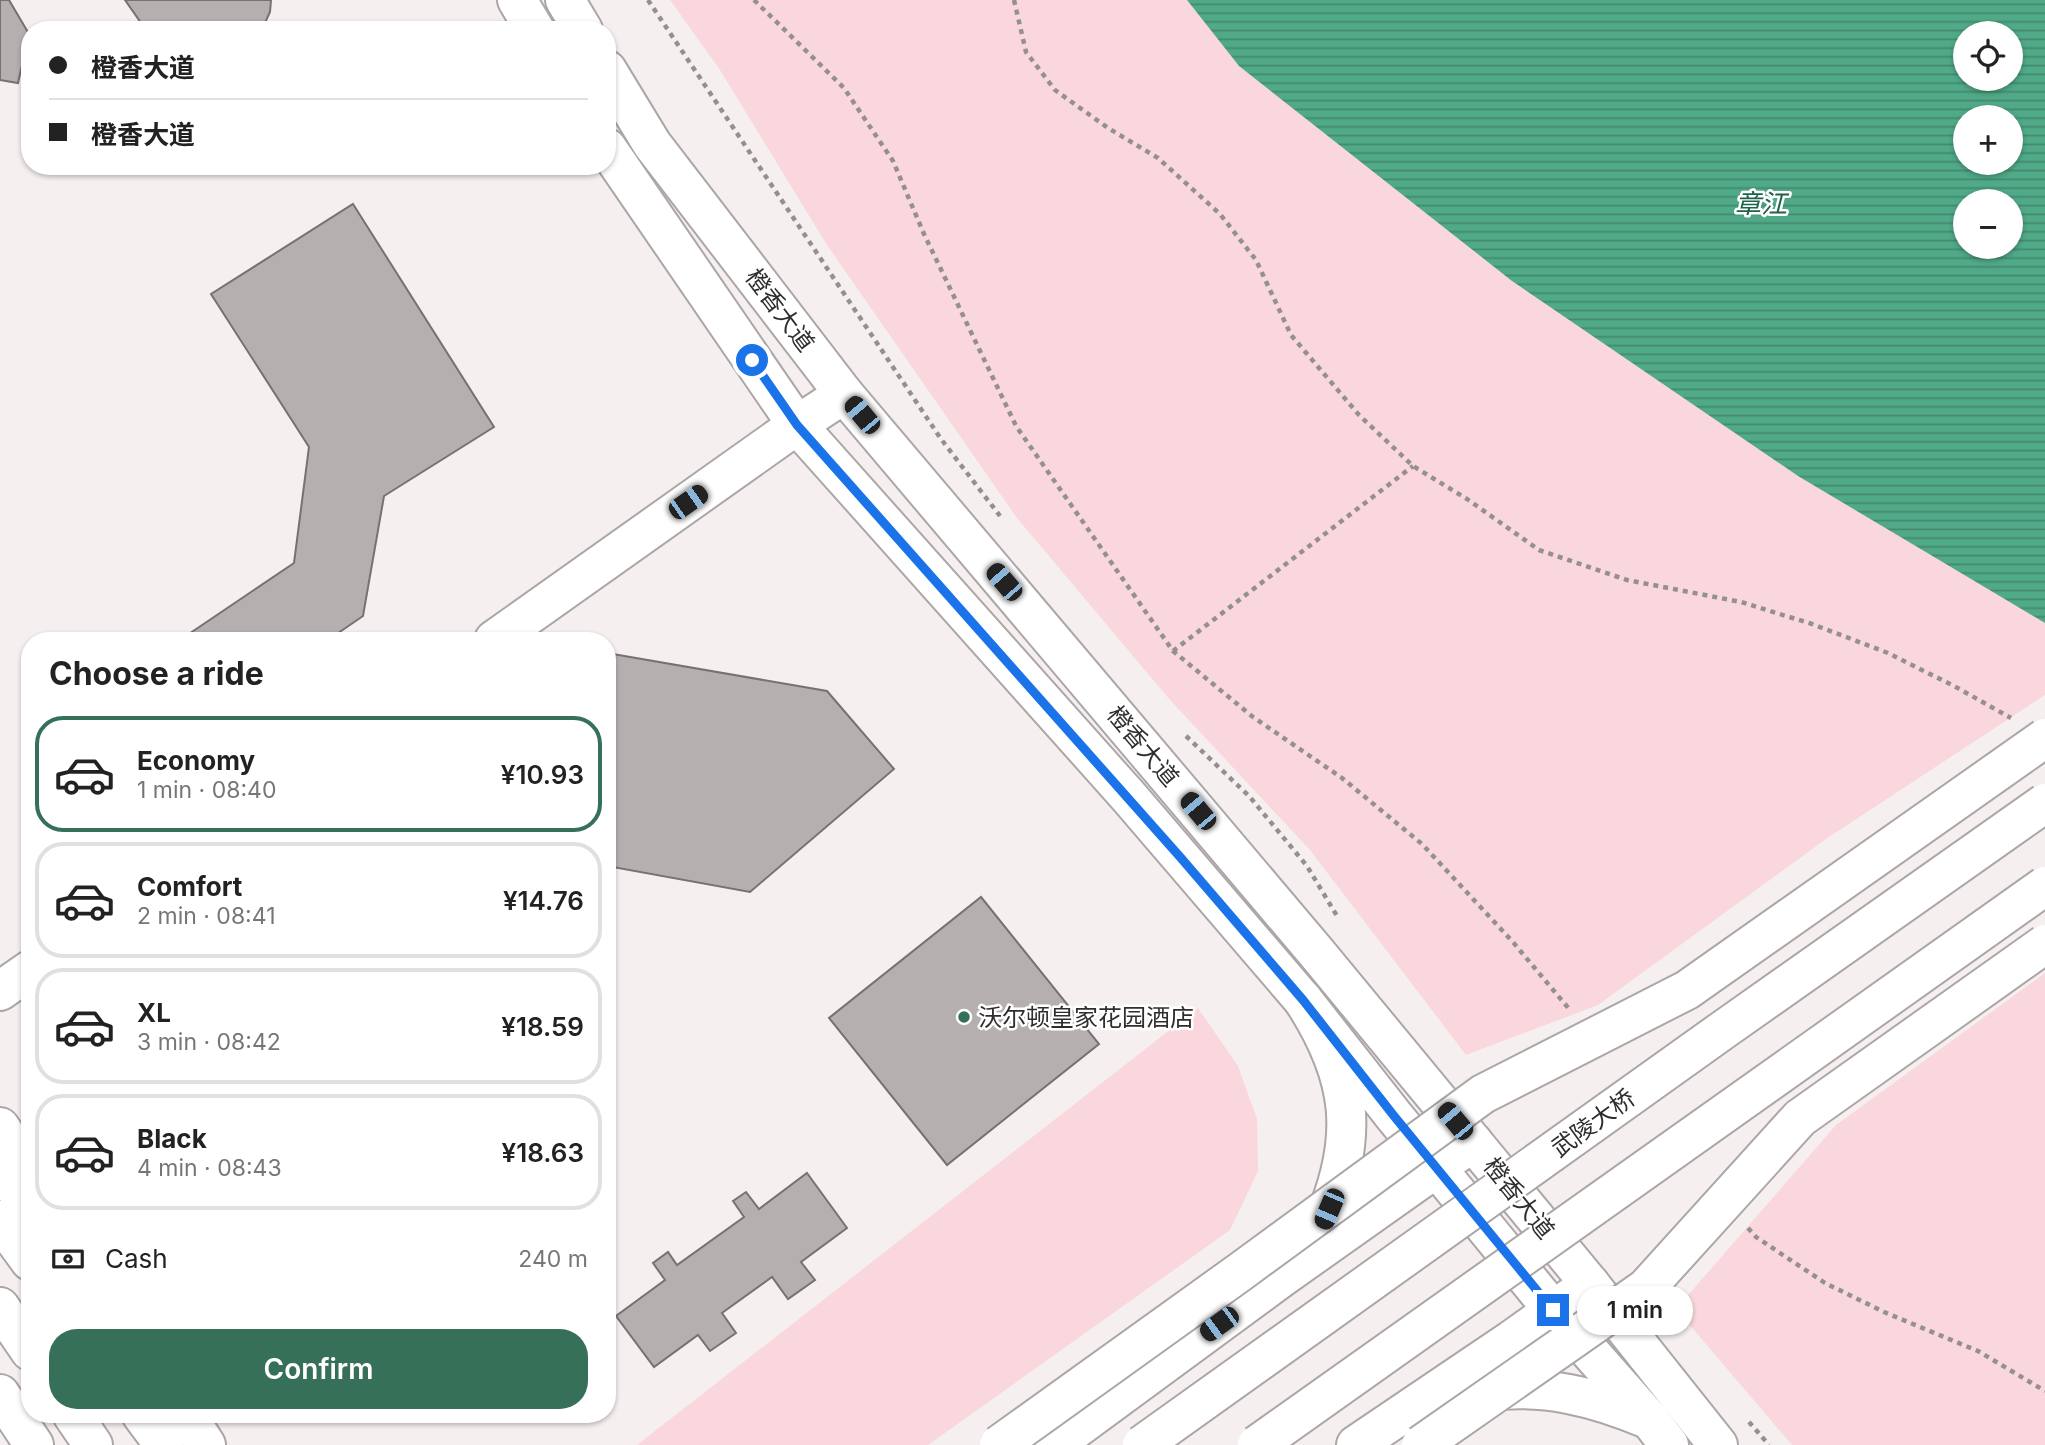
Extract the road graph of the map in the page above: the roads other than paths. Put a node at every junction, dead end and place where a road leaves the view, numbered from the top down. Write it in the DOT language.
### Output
graph roads {
  1 [pos="517,0"];
  2 [pos="565,0"];
  3 [pos="530,21"];
  4 [pos="578,21"];
  5 [pos="616,85"];
  6 [pos="616,161"];
  7 [pos="844,394"];
  8 [pos="797,425"];
  9 [pos="505,632"];
  10 [pos="2034,731"];
  11 [pos="2045,803"];
  12 [pos="2045,886"];
  13 [pos="2045,944"];
  14 [pos="21,976"];
  15 [pos="0,991"];
  16 [pos="1303,1000"];
  17 [pos="0,1127"];
  18 [pos="1473,1142"];
  19 [pos="21,1159"];
  20 [pos="0,1167"];
  21 [pos="1436,1168"];
  22 [pos="21,1197"];
  23 [pos="0,1220"];
  24 [pos="21,1249"];
  25 [pos="1281,1278"];
  26 [pos="1590,1284"];
  27 [pos="0,1307"];
  28 [pos="1553,1310"];
  29 [pos="21,1338"];
  30 [pos="0,1394"];
  31 [pos="1392,1420"];
  32 [pos="78,1423"];
  33 [pos="148,1423"];
  34 [pos="171,1423"];
  35 [pos="192,1423"];
  36 [pos="1660,1432"];
  37 [pos="34,1445"];
  38 [pos="93,1445"];
  39 [pos="164,1445"];
  40 [pos="184,1445"];
  41 [pos="206,1445"];
  42 [pos="999,1445"];
  43 [pos="1054,1445"];
  44 [pos="1142,1445"];
  45 [pos="1257,1445"];
  46 [pos="1356,1445"];
  47 [pos="1421,1445"];
  48 [pos="1718,1445"];
  1 -- 3 [label="main road"];
  2 -- 4 [label="main road"];
  5 -- 7 [label="main road, 橙香大道"];
  6 -- 8 [label="main road, 橙香大道"];
  7 -- 8 [label="main road"];
  7 -- 18 [label="main road, 橙香大道"];
  8 -- 9 [label="main road"];
  8 -- 16 [label="main road, 橙香大道"];
  10 -- 42 [label="main road, bridge"];
  11 -- 44 [label="main road, 武陵大桥, bridge"];
  12 -- 45 [label="main road, bridge"];
  13 -- 47 [label="main road, bridge"];
  14 -- 15 [label="main road"];
  16 -- 21 [label="main road, 橙香大道"];
  16 -- 25 [label="main road"];
  17 -- 19 [label="main road"];
  18 -- 21 [label="main road"];
  18 -- 26 [label="main road, 橙香大道"];
  20 -- 22 [label="main road"];
  21 -- 25 [label="main road"];
  21 -- 28 [label="main road, 橙香大道"];
  23 -- 24 [label="main road"];
  25 -- 43 [label="main road"];
  26 -- 28 [label="main road"];
  26 -- 48 [label="main road, 橙香大道"];
  27 -- 29 [label="main road"];
  28 -- 31 [label="main road"];
  28 -- 36 [label="main road, 橙香大道"];
  30 -- 37 [label="main road"];
  31 -- 36 [label="main road"];
  31 -- 46 [label="main road"];
  32 -- 38 [label="main road"];
  33 -- 39 [label="main road"];
  34 -- 40 [label="main road"];
  35 -- 41 [label="main road"];
}
